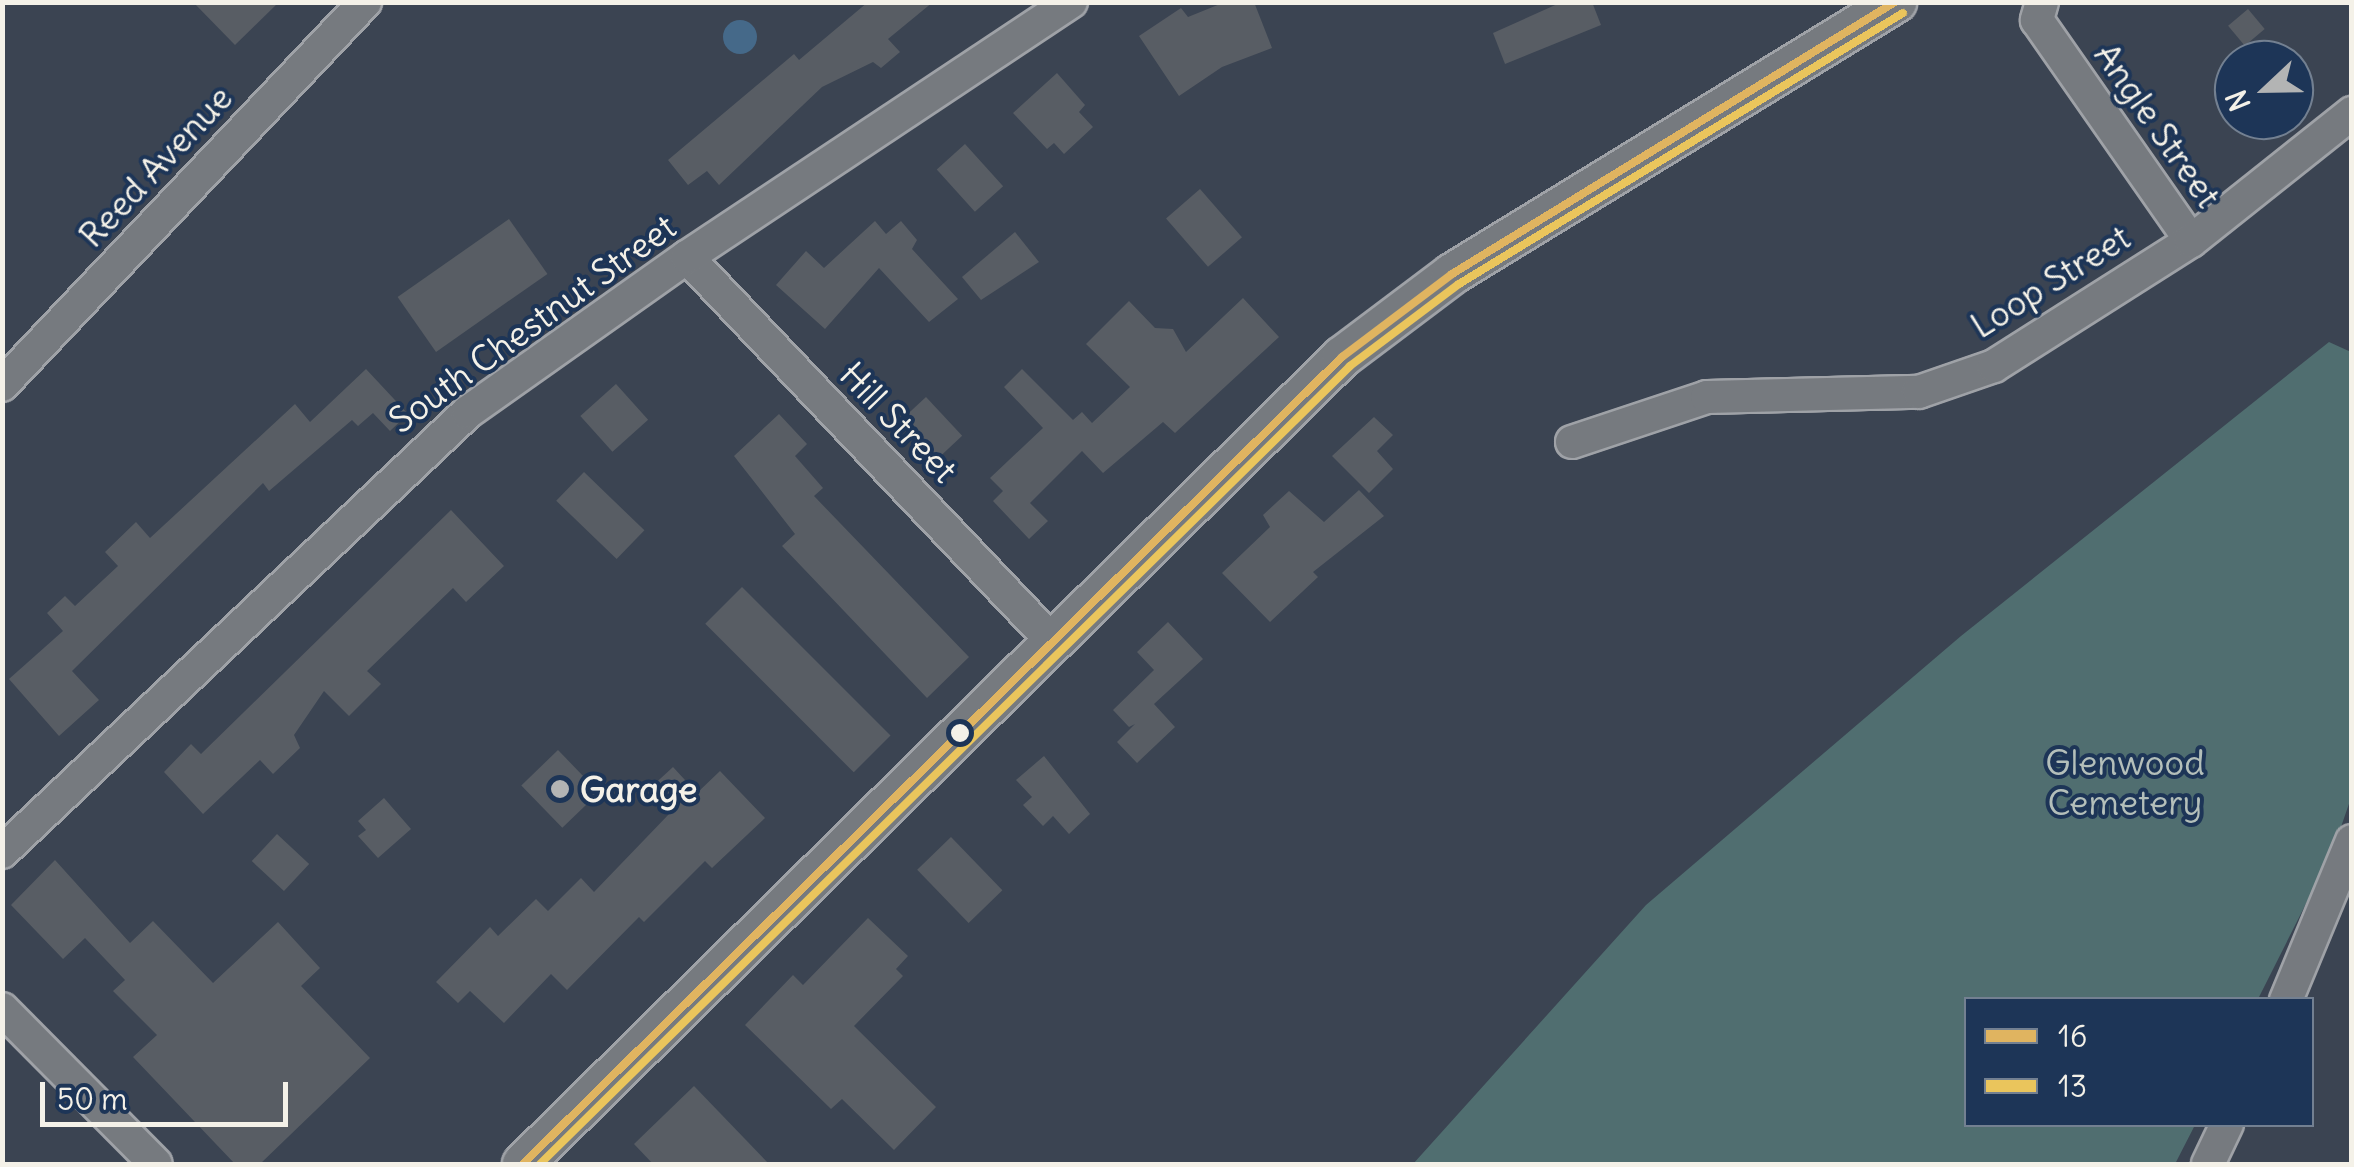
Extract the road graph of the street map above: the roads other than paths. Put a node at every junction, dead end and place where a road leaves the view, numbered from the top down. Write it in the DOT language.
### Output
graph roads {
  1 [pos="365,2"];
  2 [pos="1071,2"];
  3 [pos="1896,2"];
  4 [pos="2042,2"];
  5 [pos="1031,11"];
  6 [pos="2352,112"];
  7 [pos="2190,241"];
  8 [pos="686,257"];
  9 [pos="2,386"];
  10 [pos="1572,442"];
  11 [pos="1053,642"];
  12 [pos="2352,842"];
  13 [pos="2,852"];
  14 [pos="2287,997"];
  15 [pos="2,1009"];
  16 [pos="2226,1127"];
  17 [pos="156,1164"];
  18 [pos="523,1164"];
  19 [pos="2208,1164"];
  1 -- 9 [label="street, Reed Avenue"];
  2 -- 5 [label="street, South Chestnut Street"];
  3 -- 11 [label="main road"];
  4 -- 7 [label="street, Angle Street"];
  5 -- 8 [label="street, South Chestnut Street"];
  6 -- 7 [label="street, Loop Street"];
  7 -- 10 [label="street, Loop Street"];
  8 -- 11 [label="street, Hill Street"];
  8 -- 13 [label="street, South Chestnut Street"];
  11 -- 18 [label="main road"];
  12 -- 14 [label="street"];
  15 -- 17 [label="street"];
  16 -- 19 [label="street"];
}
